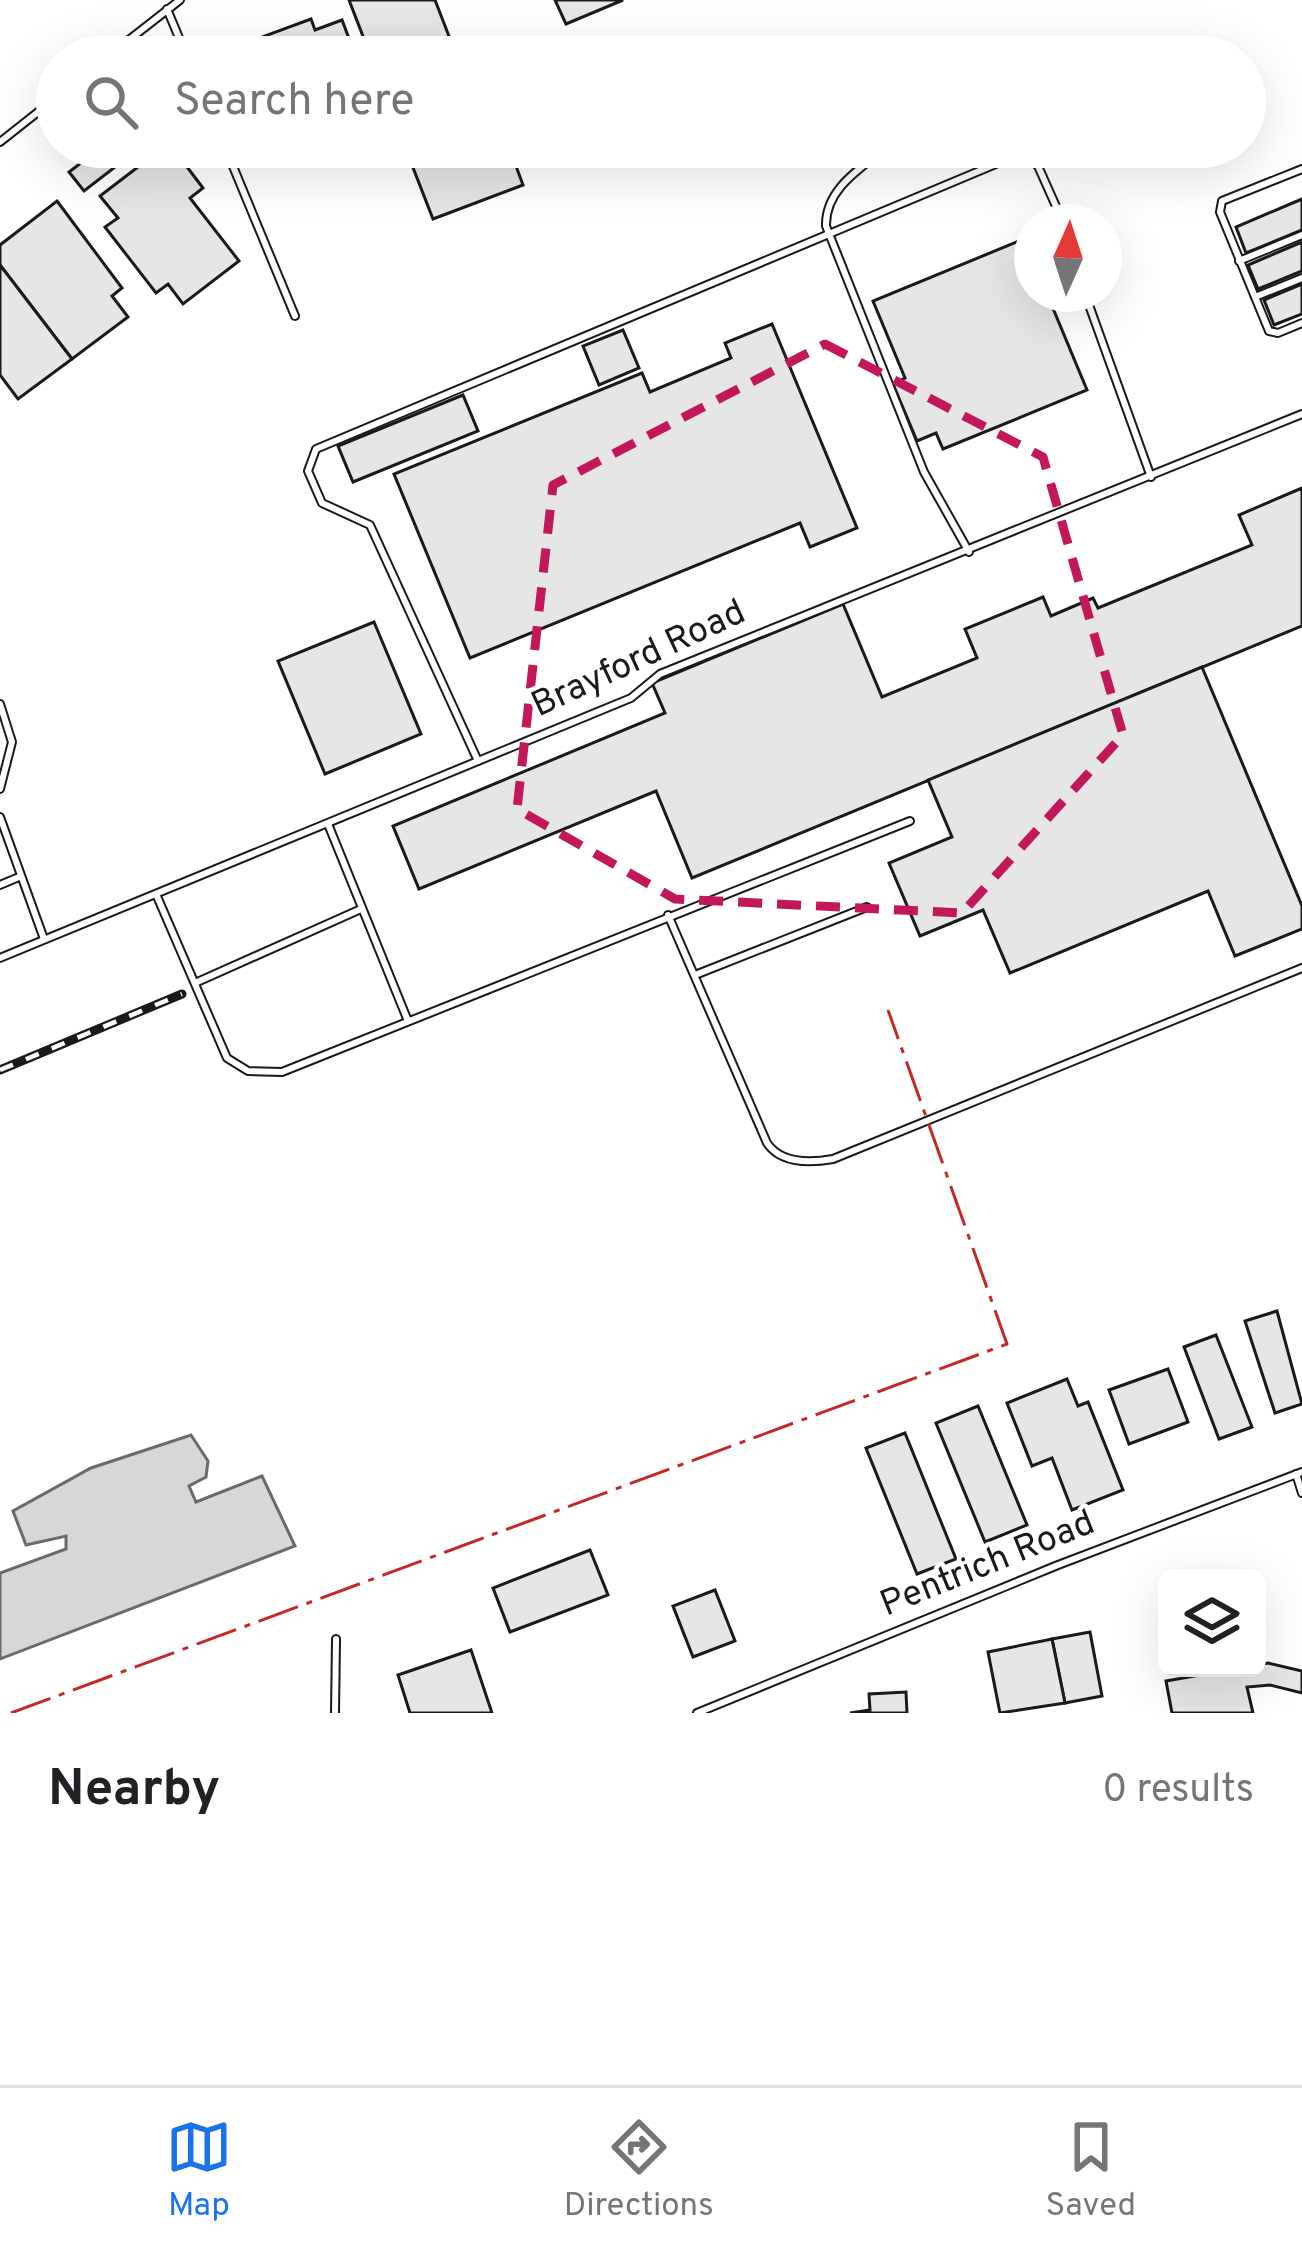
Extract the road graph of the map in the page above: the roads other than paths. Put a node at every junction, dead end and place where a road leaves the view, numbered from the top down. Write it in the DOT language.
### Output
graph roads {
  1 [pos="180,0"];
  2 [pos="167,9"];
  3 [pos="133,36"];
  4 [pos="179,36"];
  5 [pos="36,114"];
  6 [pos="0,142"];
  7 [pos="234,168"];
  8 [pos="865,168"];
  9 [pos="993,168"];
  10 [pos="1040,168"];
  11 [pos="1302,169"];
  12 [pos="1055,204"];
  13 [pos="1302,235"];
  14 [pos="832,237"];
  15 [pos="1239,261"];
  16 [pos="1302,278"];
  17 [pos="1255,297"];
  18 [pos="1091,312"];
  19 [pos="296,316"];
  20 [pos="1302,322"];
  21 [pos="1302,414"];
  22 [pos="1151,477"];
  23 [pos="969,552"];
  24 [pos="0,704"];
  25 [pos="478,761"];
  26 [pos="0,789"];
  27 [pos="0,817"];
  28 [pos="910,821"];
  29 [pos="328,824"];
  30 [pos="19,877"];
  31 [pos="0,885"];
  32 [pos="156,894"];
  33 [pos="867,907"];
  34 [pos="363,908"];
  35 [pos="668,915"];
  36 [pos="44,939"];
  37 [pos="0,958"];
  38 [pos="1302,968"];
  39 [pos="695,974"];
  40 [pos="195,983"];
  41 [pos="408,1021"];
  42 [pos="1299,1473"];
  43 [pos="1302,1493"];
  44 [pos="337,1640"];
  45 [pos="335,1713"];
  46 [pos="697,1713"];
  1 -- 2 [label="lane"];
  2 -- 3 [label="lane"];
  2 -- 4 [label="lane"];
  5 -- 6 [label="lane"];
  7 -- 19 [label="lane"];
  8 -- 14 [label="lane"];
  9 -- 14 [label="lane"];
  10 -- 12 [label="lane"];
  11 -- 15 [label="lane"];
  13 -- 15 [label="lane"];
  14 -- 23 [label="lane"];
  14 -- 25 [label="lane"];
  15 -- 17 [label="lane"];
  16 -- 17 [label="lane"];
  17 -- 20 [label="lane"];
  18 -- 22 [label="lane"];
  21 -- 22 [label="lane, Brayford Road"];
  22 -- 23 [label="lane, Brayford Road"];
  23 -- 25 [label="lane, Brayford Road"];
  24 -- 26 [label="lane"];
  25 -- 29 [label="lane, Brayford Road"];
  27 -- 30 [label="lane"];
  28 -- 35 [label="lane"];
  29 -- 32 [label="lane, Brayford Road"];
  29 -- 34 [label="lane"];
  30 -- 31 [label="lane"];
  30 -- 36 [label="lane"];
  32 -- 36 [label="lane, Brayford Road"];
  32 -- 40 [label="lane"];
  33 -- 39 [label="lane"];
  34 -- 40 [label="lane"];
  34 -- 41 [label="lane"];
  35 -- 39 [label="lane"];
  35 -- 41 [label="lane"];
  36 -- 37 [label="lane, Brayford Road"];
  38 -- 39 [label="lane"];
  40 -- 41 [label="lane"];
  42 -- 43 [label="lane"];
  42 -- 46 [label="lane, Pentrich Road"];
  44 -- 45 [label="lane"];
}
